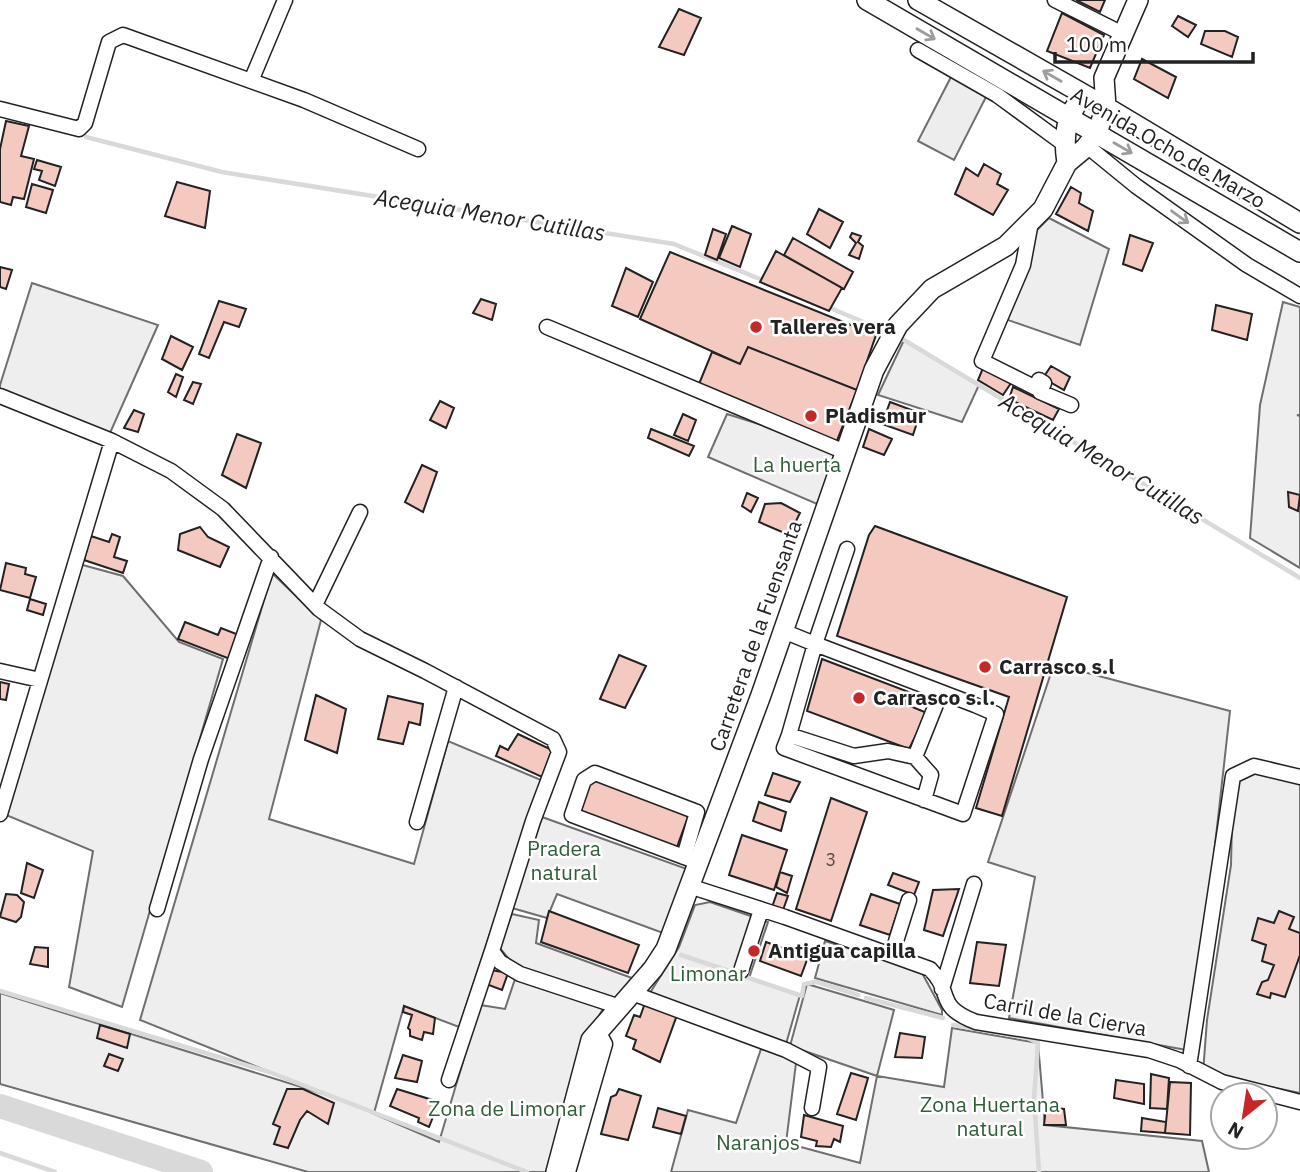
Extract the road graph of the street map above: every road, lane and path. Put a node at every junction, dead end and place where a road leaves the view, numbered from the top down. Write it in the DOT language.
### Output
graph roads {
  1 [pos="285,0"];
  2 [pos="867,0"];
  3 [pos="918,0"];
  4 [pos="1055,0"];
  5 [pos="1138,0"];
  6 [pos="1123,34"];
  7 [pos="918,50"];
  8 [pos="1104,78"];
  9 [pos="251,81"];
  10 [pos="1083,93"];
  11 [pos="1106,107"];
  12 [pos="1,113"];
  13 [pos="1069,117"];
  14 [pos="1092,140"];
  15 [pos="418,149"];
  16 [pos="1066,153"];
  17 [pos="1031,222"];
  18 [pos="1300,223"];
  19 [pos="1300,252"];
  20 [pos="1300,296"];
  21 [pos="547,327"];
  22 [pos="0,396"];
  23 [pos="1070,405"];
  24 [pos="112,441"];
  25 [pos="845,453"];
  26 [pos="360,513"];
  27 [pos="847,550"];
  28 [pos="271,556"];
  29 [pos="316,606"];
  30 [pos="783,631"];
  31 [pos="815,644"];
  32 [pos="0,671"];
  33 [pos="40,680"];
  34 [pos="456,687"];
  35 [pos="789,735"];
  36 [pos="915,757"];
  37 [pos="1300,777"];
  38 [pos="924,800"];
  39 [pos="0,812"];
  40 [pos="417,822"];
  41 [pos="691,859"];
  42 [pos="974,884"];
  43 [pos="689,886"];
  44 [pos="909,900"];
  45 [pos="157,909"];
  46 [pos="761,909"];
  47 [pos="492,951"];
  48 [pos="892,954"];
  49 [pos="741,971"];
  50 [pos="942,989"];
  51 [pos="626,1000"];
  52 [pos="598,1031"];
  53 [pos="1189,1066"];
  54 [pos="449,1080"];
  55 [pos="1300,1102"];
  56 [pos="811,1108"];
  57 [pos="556,1172"];
  58 [pos="568,1172"];
  1 -- 9 [label="street"];
  2 -- 13 [label="main road, Avenida Ocho de Marzo, one-way"];
  10 -- 3 [label="main road, Avenida Ocho de Marzo, one-way"];
  4 -- 6 [label="street"];
  5 -- 6 [label="main road"];
  6 -- 8 [label="main road"];
  7 -- 16 [label="street"];
  8 -- 10 [label="main road"];
  8 -- 11 [label="main road"];
  9 -- 12 [label="street"];
  9 -- 15 [label="street"];
  10 -- 11 [label="main road, Avenida Ocho de Marzo"];
  10 -- 13 [label="main road"];
  11 -- 14 [label="main road"];
  11 -- 18 [label="main road, Avenida Ocho de Marzo"];
  13 -- 14 [label="main road, Avenida Ocho de Marzo"];
  13 -- 16 [label="main road"];
  14 -- 16 [label="main road"];
  14 -- 19 [label="main road, Avenida Ocho de Marzo, one-way"];
  14 -- 20 [label="street, one-way"];
  16 -- 17 [label="main road, Carretera de la Fuensanta"];
  17 -- 23 [label="street"];
  17 -- 25 [label="main road, Carretera de la Fuensanta"];
  21 -- 25 [label="street"];
  22 -- 24 [label="street"];
  24 -- 28 [label="street"];
  24 -- 33 [label="street"];
  25 -- 30 [label="main road, Carretera de la Fuensanta"];
  26 -- 29 [label="street"];
  27 -- 31 [label="street"];
  28 -- 29 [label="street"];
  28 -- 45 [label="street"];
  29 -- 34 [label="street"];
  30 -- 31 [label="street"];
  30 -- 41 [label="main road, Carretera de la Fuensanta"];
  31 -- 35 [label="street"];
  31 -- 36 [label="street"];
  31 -- 38 [label="street"];
  32 -- 33 [label="street"];
  33 -- 39 [label="street"];
  34 -- 40 [label="street"];
  34 -- 47 [label="street"];
  35 -- 36 [label="street"];
  35 -- 38 [label="street"];
  36 -- 38 [label="street"];
  37 -- 53 [label="street"];
  41 -- 41 [label="street"];
  41 -- 43 [label="main road, Carretera de la Fuensanta"];
  42 -- 50 [label="street"];
  43 -- 46 [label="street, Carril de la Cierva"];
  43 -- 51 [label="main road, Carretera de la Fuensanta"];
  44 -- 48 [label="street"];
  46 -- 48 [label="street, Carril de la Cierva"];
  46 -- 49 [label="street"];
  47 -- 51 [label="street"];
  47 -- 54 [label="street"];
  48 -- 50 [label="street, Carril de la Cierva"];
  50 -- 53 [label="street, Carril de la Cierva"];
  51 -- 52 [label="main road, Carretera de la Fuensanta"];
  51 -- 56 [label="street"];
  52 -- 57 [label="main road, Carretera de la Fuensanta"];
  52 -- 58 [label="street"];
  53 -- 55 [label="street, Carril de la Cierva"];
}
